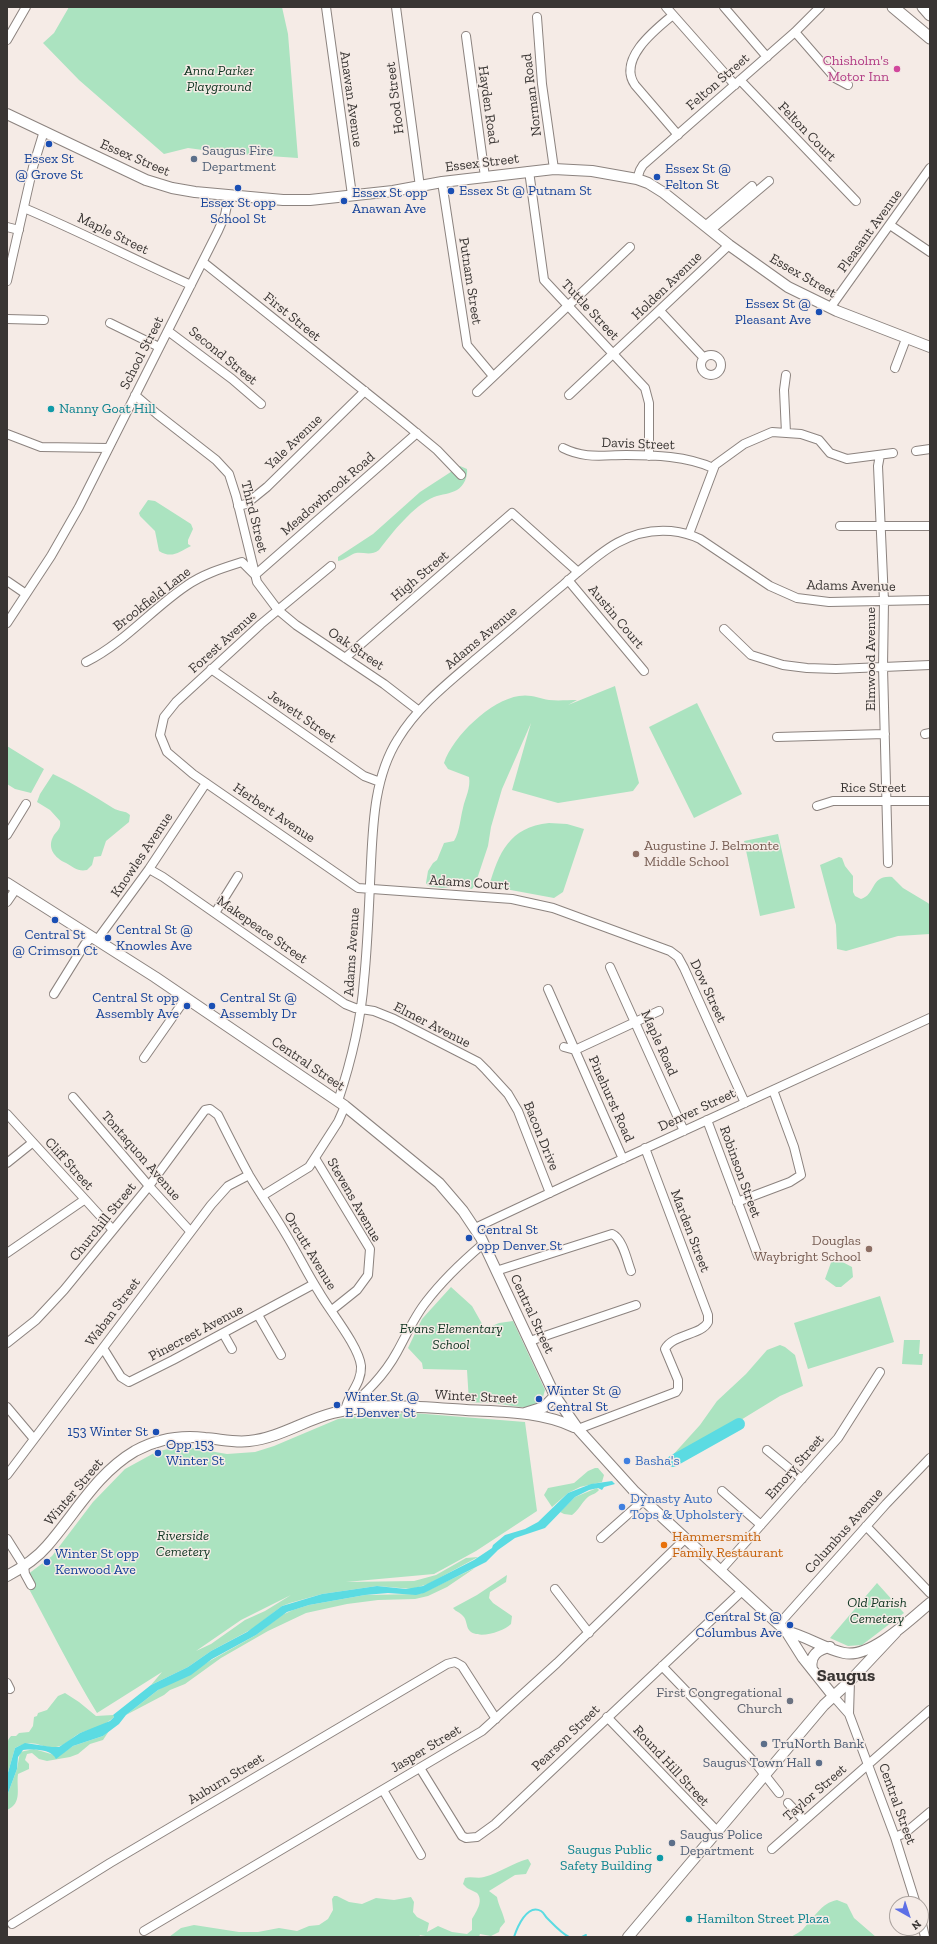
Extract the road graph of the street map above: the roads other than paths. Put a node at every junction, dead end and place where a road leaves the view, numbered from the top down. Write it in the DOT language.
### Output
graph roads {
  1 [pos="16,7"];
  2 [pos="326,7"];
  3 [pos="396,7"];
  4 [pos="666,7"];
  5 [pos="724,7"];
  6 [pos="820,7"];
  7 [pos="893,7"];
  8 [pos="898,7"];
  9 [pos="923,7"];
  10 [pos="25,10"];
  11 [pos="673,15"];
  12 [pos="930,15"];
  13 [pos="537,17"];
  14 [pos="795,32"];
  15 [pos="466,36"];
  16 [pos="930,38"];
  17 [pos="7,40"];
  18 [pos="766,56"];
  19 [pos="737,82"];
  20 [pos="848,84"];
  21 [pos="7,114"];
  22 [pos="44,131"];
  23 [pos="678,135"];
  24 [pos="930,168"];
  25 [pos="554,170"];
  26 [pos="530,171"];
  27 [pos="485,177"];
  28 [pos="637,179"];
  29 [pos="769,181"];
  30 [pos="442,182"];
  31 [pos="752,186"];
  32 [pos="420,187"];
  33 [pos="228,195"];
  34 [pos="352,195"];
  35 [pos="856,201"];
  36 [pos="24,208"];
  37 [pos="890,225"];
  38 [pos="7,228"];
  39 [pos="708,228"];
  40 [pos="19,230"];
  41 [pos="729,245"];
  42 [pos="630,247"];
  43 [pos="930,252"];
  44 [pos="202,262"];
  45 [pos="7,281"];
  46 [pos="191,285"];
  47 [pos="567,306"];
  48 [pos="830,308"];
  49 [pos="660,311"];
  50 [pos="7,318"];
  51 [pos="44,320"];
  52 [pos="110,323"];
  53 [pos="168,331"];
  54 [pos="906,339"];
  55 [pos="159,347"];
  56 [pos="930,347"];
  57 [pos="614,355"];
  58 [pos="704,358"];
  59 [pos="895,368"];
  60 [pos="786,375"];
  61 [pos="493,376"];
  62 [pos="365,391"];
  63 [pos="478,392"];
  64 [pos="136,395"];
  65 [pos="569,395"];
  66 [pos="262,404"];
  67 [pos="417,433"];
  68 [pos="786,433"];
  69 [pos="7,434"];
  70 [pos="108,448"];
  71 [pos="563,448"];
  72 [pos="930,449"];
  73 [pos="916,451"];
  74 [pos="893,454"];
  75 [pos="880,455"];
  76 [pos="649,456"];
  77 [pos="713,468"];
  78 [pos="461,475"];
  79 [pos="238,506"];
  80 [pos="840,526"];
  81 [pos="930,526"];
  82 [pos="881,527"];
  83 [pos="689,534"];
  84 [pos="330,566"];
  85 [pos="578,572"];
  86 [pos="255,575"];
  87 [pos="568,580"];
  88 [pos="7,581"];
  89 [pos="26,594"];
  90 [pos="884,600"];
  91 [pos="930,600"];
  92 [pos="278,610"];
  93 [pos="7,622"];
  94 [pos="724,629"];
  95 [pos="345,658"];
  96 [pos="86,662"];
  97 [pos="930,665"];
  98 [pos="883,667"];
  99 [pos="211,669"];
  100 [pos="644,670"];
  101 [pos="419,710"];
  102 [pos="885,734"];
  103 [pos="777,737"];
  104 [pos="167,752"];
  105 [pos="380,782"];
  106 [pos="206,783"];
  107 [pos="887,801"];
  108 [pos="930,801"];
  109 [pos="26,804"];
  110 [pos="817,806"];
  111 [pos="7,835"];
  112 [pos="888,863"];
  113 [pos="149,869"];
  114 [pos="238,876"];
  115 [pos="7,883"];
  116 [pos="16,889"];
  117 [pos="369,889"];
  118 [pos="7,902"];
  119 [pos="565,912"];
  120 [pos="215,913"];
  121 [pos="94,939"];
  122 [pos="610,967"];
  123 [pos="548,989"];
  124 [pos="54,994"];
  125 [pos="186,998"];
  126 [pos="361,1009"];
  127 [pos="659,1011"];
  128 [pos="930,1018"];
  129 [pos="636,1022"];
  130 [pos="564,1047"];
  131 [pos="575,1050"];
  132 [pos="144,1058"];
  133 [pos="488,1072"];
  134 [pos="774,1090"];
  135 [pos="73,1097"];
  136 [pos="341,1103"];
  137 [pos="745,1103"];
  138 [pos="210,1109"];
  139 [pos="7,1114"];
  140 [pos="707,1120"];
  141 [pos="684,1130"];
  142 [pos="32,1142"];
  143 [pos="645,1148"];
  144 [pos="314,1158"];
  145 [pos="623,1158"];
  146 [pos="7,1163"];
  147 [pos="249,1175"];
  148 [pos="149,1186"];
  149 [pos="550,1193"];
  150 [pos="262,1196"];
  151 [pos="84,1200"];
  152 [pos="737,1202"];
  153 [pos="475,1228"];
  154 [pos="112,1230"];
  155 [pos="190,1231"];
  156 [pos="483,1244"];
  157 [pos="7,1253"];
  158 [pos="758,1256"];
  159 [pos="496,1271"];
  160 [pos="631,1271"];
  161 [pos="314,1284"];
  162 [pos="636,1305"];
  163 [pos="332,1310"];
  164 [pos="258,1315"];
  165 [pos="223,1334"];
  166 [pos="530,1341"];
  167 [pos="7,1343"];
  168 [pos="103,1348"];
  169 [pos="232,1349"];
  170 [pos="281,1355"];
  171 [pos="880,1372"];
  172 [pos="555,1396"];
  173 [pos="7,1407"];
  174 [pos="345,1411"];
  175 [pos="524,1414"];
  176 [pos="578,1429"];
  177 [pos="34,1439"];
  178 [pos="766,1450"];
  179 [pos="930,1458"];
  180 [pos="7,1475"];
  181 [pos="802,1479"];
  182 [pos="722,1491"];
  183 [pos="644,1500"];
  184 [pos="761,1525"];
  185 [pos="866,1526"];
  186 [pos="601,1538"];
  187 [pos="7,1539"];
  188 [pos="685,1539"];
  189 [pos="24,1566"];
  190 [pos="720,1571"];
  191 [pos="7,1576"];
  192 [pos="31,1585"];
  193 [pos="555,1589"];
  194 [pos="742,1591"];
  195 [pos="930,1593"];
  196 [pos="930,1604"];
  197 [pos="783,1628"];
  198 [pos="896,1632"];
  199 [pos="589,1633"];
  200 [pos="830,1647"];
  201 [pos="844,1653"];
  202 [pos="662,1666"];
  203 [pos="812,1669"];
  204 [pos="853,1678"];
  205 [pos="834,1697"];
  206 [pos="930,1710"];
  207 [pos="849,1714"];
  208 [pos="607,1717"];
  209 [pos="496,1719"];
  210 [pos="868,1764"];
  211 [pos="420,1768"];
  212 [pos="764,1776"];
  213 [pos="383,1790"];
  214 [pos="778,1792"];
  215 [pos="788,1803"];
  216 [pos="930,1812"];
  217 [pos="804,1820"];
  218 [pos="717,1831"];
  219 [pos="895,1837"];
  220 [pos="772,1849"];
  221 [pos="421,1855"];
  222 [pos="913,1896"];
  223 [pos="12,1924"];
  224 [pos="144,1931"];
  225 [pos="628,1937"];
  1 -- 10 [label="street"];
  2 -- 34 [label="street, Anawan Avenue"];
  3 -- 32 [label="street, Hood Street"];
  4 -- 11 [label="street, Felton Court"];
  5 -- 18 [label="street"];
  6 -- 14 [label="street, Felton Street"];
  7 -- 16 [label="highway"];
  8 -- 16 [label="main road"];
  9 -- 12 [label="highway"];
  10 -- 17 [label="street"];
  11 -- 19 [label="street, Felton Court"];
  11 -- 23 [label="street"];
  13 -- 25 [label="street, Norman Road"];
  14 -- 18 [label="street, Felton Street"];
  14 -- 20 [label="street"];
  15 -- 27 [label="street, Hayden Road"];
  18 -- 19 [label="street, Felton Street"];
  19 -- 23 [label="street, Felton Street"];
  19 -- 35 [label="street, Felton Court"];
  21 -- 22 [label="main road, Essex Street"];
  22 -- 33 [label="main road, Essex Street"];
  22 -- 36 [label="street"];
  23 -- 28 [label="street, Felton Street"];
  24 -- 37 [label="street, Pleasant Avenue"];
  25 -- 26 [label="main road, Essex Street"];
  25 -- 28 [label="main road, Essex Street"];
  26 -- 27 [label="main road, Essex Street"];
  26 -- 47 [label="street, Tuttle Street"];
  27 -- 30 [label="main road, Essex Street"];
  28 -- 39 [label="main road, Essex Street"];
  29 -- 39 [label="street"];
  30 -- 32 [label="main road, Essex Street"];
  30 -- 61 [label="street, Putnam Street"];
  31 -- 39 [label="street"];
  32 -- 34 [label="main road, Essex Street"];
  33 -- 34 [label="main road, Essex Street"];
  33 -- 44 [label="street, School Street"];
  36 -- 40 [label="street"];
  36 -- 46 [label="street, Maple Street"];
  37 -- 43 [label="street"];
  37 -- 48 [label="street, Pleasant Avenue"];
  38 -- 40 [label="street"];
  39 -- 41 [label="main road, Essex Street"];
  40 -- 45 [label="street"];
  41 -- 48 [label="main road, Essex Street"];
  41 -- 49 [label="street, Holden Avenue"];
  42 -- 47 [label="street"];
  44 -- 46 [label="street, School Street"];
  44 -- 62 [label="street, First Street"];
  46 -- 53 [label="street, School Street"];
  47 -- 57 [label="street, Tuttle Street"];
  47 -- 61 [label="street"];
  48 -- 54 [label="main road, Essex Street"];
  49 -- 57 [label="street, Holden Avenue"];
  49 -- 58 [label="street"];
  50 -- 51 [label="street"];
  52 -- 55 [label="street"];
  53 -- 55 [label="street, School Street"];
  53 -- 66 [label="street, Second Street"];
  54 -- 56 [label="main road, Essex Street"];
  54 -- 59 [label="street"];
  55 -- 64 [label="street, School Street"];
  57 -- 65 [label="street, Holden Avenue"];
  57 -- 76 [label="street, Tuttle Street"];
  60 -- 68 [label="street"];
  61 -- 63 [label="street"];
  62 -- 67 [label="street, First Street"];
  62 -- 79 [label="street, Yale Avenue"];
  64 -- 70 [label="street, School Street"];
  64 -- 79 [label="street, Third Street"];
  67 -- 78 [label="street, First Street"];
  67 -- 86 [label="street, Meadowbrook Road"];
  68 -- 75 [label="street"];
  68 -- 77 [label="street"];
  69 -- 70 [label="street"];
  70 -- 89 [label="street, School Street"];
  71 -- 76 [label="street, Davis Street"];
  72 -- 73 [label="street"];
  74 -- 75 [label="street"];
  75 -- 82 [label="street, Elmwood Avenue"];
  76 -- 77 [label="street, Davis Street"];
  77 -- 83 [label="street"];
  79 -- 86 [label="street, Third Street"];
  80 -- 82 [label="street"];
  81 -- 82 [label="street"];
  82 -- 90 [label="street, Elmwood Avenue"];
  83 -- 85 [label="street, Adams Avenue"];
  83 -- 90 [label="street, Adams Avenue"];
  84 -- 92 [label="street, Forest Avenue"];
  85 -- 87 [label="street, Adams Avenue"];
  85 -- 95 [label="street, High Street"];
  86 -- 92 [label="street, Third Street"];
  86 -- 96 [label="street, Brookfield Lane"];
  87 -- 100 [label="street, Austin Court"];
  87 -- 101 [label="street, Adams Avenue"];
  88 -- 89 [label="street"];
  89 -- 93 [label="street, School Street"];
  90 -- 91 [label="street, Adams Avenue"];
  90 -- 98 [label="street, Elmwood Avenue"];
  92 -- 95 [label="street, Oak Street"];
  92 -- 99 [label="street, Forest Avenue"];
  94 -- 98 [label="street"];
  95 -- 101 [label="street, Oak Street"];
  97 -- 98 [label="street"];
  98 -- 102 [label="street, Elmwood Avenue"];
  99 -- 104 [label="street, Forest Avenue"];
  99 -- 105 [label="street, Jewett Street"];
  101 -- 105 [label="street, Adams Avenue"];
  102 -- 103 [label="street"];
  102 -- 107 [label="street, Elmwood Avenue"];
  104 -- 106 [label="street, Herbert Avenue"];
  105 -- 117 [label="street, Adams Avenue"];
  106 -- 113 [label="street, Knowles Avenue"];
  106 -- 117 [label="street, Herbert Avenue"];
  107 -- 108 [label="street, Rice Street"];
  107 -- 110 [label="street, Rice Street"];
  107 -- 112 [label="street, Elmwood Avenue"];
  109 -- 111 [label="street"];
  113 -- 120 [label="street, Makepeace Street"];
  113 -- 121 [label="street, Knowles Avenue"];
  114 -- 120 [label="street"];
  115 -- 116 [label="main road, Central Street"];
  116 -- 118 [label="street"];
  116 -- 121 [label="main road, Central Street"];
  117 -- 119 [label="street, Adams Court"];
  117 -- 126 [label="street, Adams Avenue"];
  119 -- 137 [label="street, Dow Street"];
  120 -- 126 [label="street, Makepeace Street"];
  121 -- 124 [label="street, Knowles Avenue"];
  121 -- 125 [label="main road, Central Street"];
  122 -- 129 [label="street, Maple Road"];
  123 -- 131 [label="street, Pinehurst Road"];
  125 -- 132 [label="street"];
  125 -- 136 [label="main road, Central Street"];
  126 -- 133 [label="street, Elmer Avenue"];
  126 -- 136 [label="street, Adams Avenue"];
  127 -- 129 [label="street"];
  128 -- 134 [label="street, Denver Street"];
  129 -- 131 [label="street"];
  129 -- 141 [label="street, Maple Road"];
  130 -- 131 [label="street, Pinehurst Road"];
  131 -- 145 [label="street, Pinehurst Road"];
  133 -- 149 [label="street, Bacon Drive"];
  134 -- 137 [label="street, Denver Street"];
  134 -- 152 [label="street"];
  135 -- 148 [label="street, Tontaquon Avenue"];
  136 -- 144 [label="street, Adams Avenue"];
  136 -- 153 [label="main road, Central Street"];
  137 -- 140 [label="street, Denver Street"];
  138 -- 147 [label="street, Orcutt Avenue"];
  138 -- 148 [label="street, Churchill Street"];
  139 -- 142 [label="street, Cliff Street"];
  140 -- 141 [label="street, Denver Street"];
  140 -- 152 [label="street, Robinson Street"];
  141 -- 143 [label="street, Denver Street"];
  142 -- 146 [label="street"];
  142 -- 151 [label="street, Cliff Street"];
  143 -- 145 [label="street, Denver Street"];
  143 -- 176 [label="street, Marden Street"];
  144 -- 150 [label="street, Adams Avenue"];
  144 -- 163 [label="street, Stevens Avenue"];
  145 -- 149 [label="street, Denver Street"];
  147 -- 150 [label="street, Orcutt Avenue"];
  147 -- 155 [label="street, Waban Street"];
  148 -- 154 [label="street, Churchill Street"];
  148 -- 155 [label="street, Tontaquon Avenue"];
  149 -- 153 [label="street, Denver Street"];
  150 -- 161 [label="street, Orcutt Avenue"];
  151 -- 154 [label="street, Cliff Street"];
  151 -- 157 [label="street"];
  152 -- 158 [label="street, Robinson Street"];
  153 -- 156 [label="main road, Central Street"];
  154 -- 167 [label="street, Churchill Street"];
  155 -- 168 [label="street, Waban Street"];
  156 -- 159 [label="main road, Central Street"];
  156 -- 174 [label="street"];
  159 -- 160 [label="street"];
  159 -- 166 [label="main road, Central Street"];
  161 -- 163 [label="street, Orcutt Avenue"];
  161 -- 164 [label="street, Pinecrest Avenue"];
  162 -- 166 [label="street"];
  163 -- 174 [label="street, Orcutt Avenue"];
  164 -- 165 [label="street, Pinecrest Avenue"];
  164 -- 170 [label="street"];
  165 -- 168 [label="street, Pinecrest Avenue"];
  165 -- 169 [label="street"];
  166 -- 172 [label="main road, Central Street"];
  168 -- 177 [label="street, Waban Street"];
  171 -- 181 [label="street, Emory Street"];
  172 -- 175 [label="main road, Winter Street"];
  172 -- 176 [label="main road, Central Street"];
  173 -- 177 [label="street"];
  174 -- 175 [label="main road, Winter Street"];
  174 -- 189 [label="main road, Winter Street"];
  175 -- 176 [label="main road, Winter Street"];
  176 -- 183 [label="main road, Central Street"];
  177 -- 180 [label="street, Waban Street"];
  178 -- 181 [label="street"];
  179 -- 185 [label="street, Columbus Avenue"];
  181 -- 184 [label="street, Emory Street"];
  182 -- 184 [label="street"];
  183 -- 186 [label="street"];
  183 -- 188 [label="main road, Central Street"];
  184 -- 190 [label="street, Emory Street"];
  185 -- 195 [label="street"];
  185 -- 197 [label="street, Columbus Avenue"];
  187 -- 189 [label="street"];
  188 -- 190 [label="main road, Central Street"];
  188 -- 199 [label="street, Jasper Street"];
  189 -- 191 [label="main road, Winter Street"];
  189 -- 192 [label="street"];
  190 -- 194 [label="main road, Central Street"];
  193 -- 199 [label="street"];
  194 -- 197 [label="main road, Central Street"];
  194 -- 202 [label="street, Pearson Street"];
  196 -- 198 [label="main road"];
  197 -- 200 [label="main road"];
  197 -- 203 [label="main road, Central Street"];
  198 -- 201 [label="main road"];
  198 -- 204 [label="main road"];
  199 -- 209 [label="street, Jasper Street"];
  200 -- 201 [label="main road"];
  200 -- 203 [label="main road"];
  201 -- 204 [label="main road"];
  202 -- 208 [label="street, Pearson Street"];
  202 -- 212 [label="street"];
  203 -- 205 [label="main road, Central Street"];
  204 -- 205 [label="main road"];
  204 -- 207 [label="street, Central Street"];
  205 -- 207 [label="street, Central Street"];
  205 -- 212 [label="main road"];
  206 -- 210 [label="street, Taylor Street"];
  207 -- 210 [label="street, Central Street"];
  208 -- 211 [label="street, Pearson Street"];
  208 -- 218 [label="street, Round Hill Street"];
  209 -- 211 [label="street, Jasper Street"];
  209 -- 223 [label="street, Auburn Street"];
  210 -- 217 [label="street, Taylor Street"];
  210 -- 219 [label="street, Central Street"];
  211 -- 213 [label="street, Jasper Street"];
  212 -- 214 [label="street"];
  212 -- 218 [label="main road"];
  213 -- 221 [label="street"];
  213 -- 224 [label="street, Jasper Street"];
  215 -- 217 [label="street"];
  216 -- 219 [label="street"];
  217 -- 220 [label="street, Taylor Street"];
  218 -- 225 [label="main road"];
  219 -- 222 [label="street, Central Street"];
}
